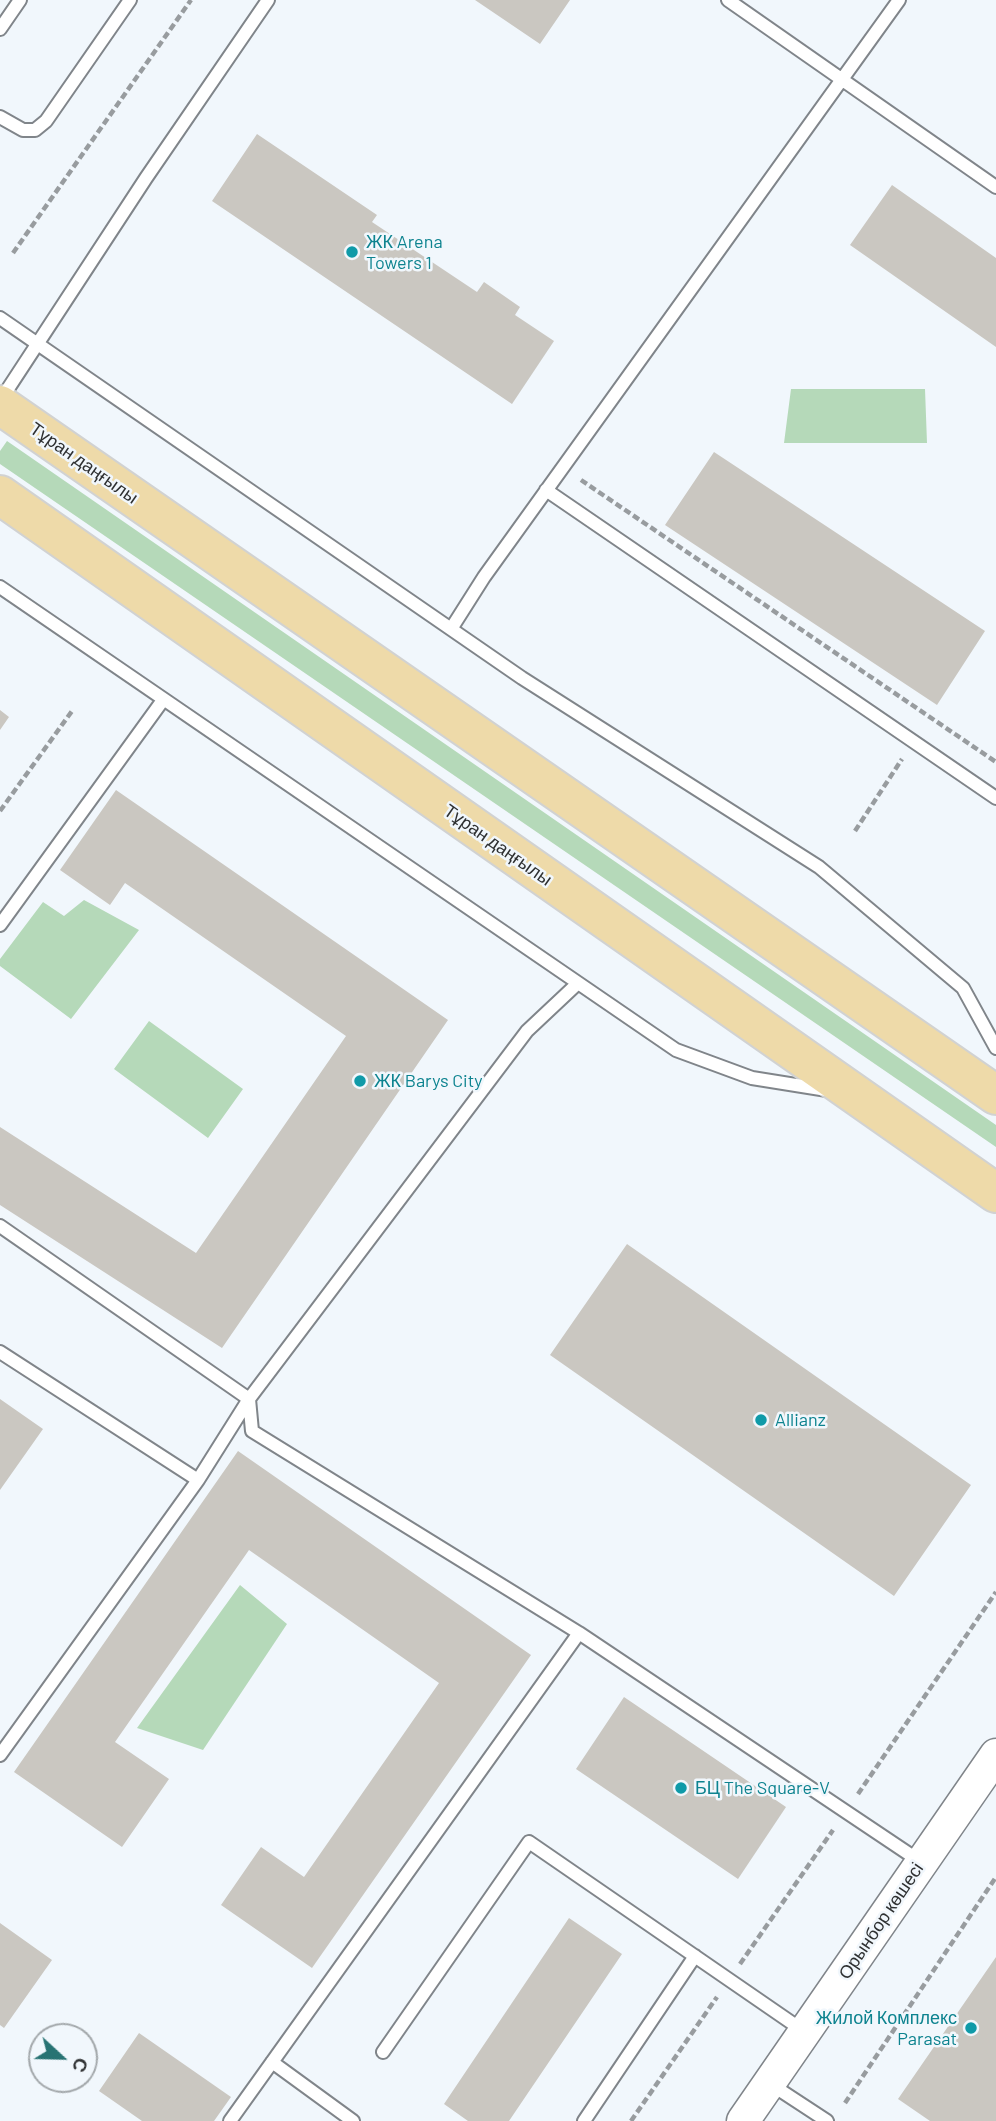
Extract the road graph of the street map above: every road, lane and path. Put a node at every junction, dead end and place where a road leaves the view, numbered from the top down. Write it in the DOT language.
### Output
graph roads {
  1 [pos="20,0"];
  2 [pos="130,0"];
  3 [pos="191,0"];
  4 [pos="268,0"];
  5 [pos="728,0"];
  6 [pos="900,0"];
  7 [pos="0,29"];
  8 [pos="843,80"];
  9 [pos="0,117"];
  10 [pos="996,187"];
  11 [pos="13,253"];
  12 [pos="0,318"];
  13 [pos="38,344"];
  14 [pos="0,403"];
  15 [pos="563,467"];
  16 [pos="546,490"];
  17 [pos="0,495"];
  18 [pos="0,587"];
  19 [pos="451,629"];
  20 [pos="163,700"];
  21 [pos="72,711"];
  22 [pos="929,717"];
  23 [pos="913,741"];
  24 [pos="996,762"];
  25 [pos="996,798"];
  26 [pos="0,811"];
  27 [pos="855,831"];
  28 [pos="0,925"];
  29 [pos="577,984"];
  30 [pos="996,1048"];
  31 [pos="853,1094"];
  32 [pos="996,1095"];
  33 [pos="992,1194"];
  34 [pos="0,1226"];
  35 [pos="0,1352"];
  36 [pos="249,1399"];
  37 [pos="198,1480"];
  38 [pos="996,1592"];
  39 [pos="579,1633"];
  40 [pos="0,1755"];
  41 [pos="996,1755"];
  42 [pos="845,1812"];
  43 [pos="921,1862"];
  44 [pos="996,1877"];
  45 [pos="695,1956"];
  46 [pos="729,1980"];
  47 [pos="805,2032"];
  48 [pos="383,2052"];
  49 [pos="272,2062"];
  50 [pos="769,2083"];
  51 [pos="845,2103"];
  52 [pos="753,2118"];
  53 [pos="230,2121"];
  54 [pos="353,2121"];
  55 [pos="584,2121"];
  56 [pos="631,2121"];
  57 [pos="827,2121"];
  1 -- 7 [label="lane"];
  2 -- 9 [label="lane"];
  3 -- 11 [label="path"];
  4 -- 13 [label="lane"];
  5 -- 8 [label="lane"];
  6 -- 8 [label="lane"];
  8 -- 10 [label="lane"];
  8 -- 15 [label="lane"];
  12 -- 13 [label="lane"];
  13 -- 14 [label="lane"];
  13 -- 19 [label="lane"];
  14 -- 32 [label="main road, Тұран даңғылы"];
  15 -- 16 [label="lane"];
  15 -- 22 [label="path"];
  16 -- 19 [label="lane"];
  16 -- 23 [label="lane"];
  17 -- 31 [label="main road, Тұран даңғылы"];
  18 -- 20 [label="lane"];
  19 -- 30 [label="lane"];
  20 -- 28 [label="lane"];
  20 -- 29 [label="lane"];
  21 -- 26 [label="path"];
  22 -- 23 [label="path"];
  22 -- 24 [label="path"];
  23 -- 25 [label="lane"];
  23 -- 27 [label="path"];
  29 -- 31 [label="lane"];
  29 -- 36 [label="lane"];
  31 -- 33 [label="main road, Тұран даңғылы"];
  34 -- 36 [label="lane"];
  35 -- 37 [label="lane"];
  36 -- 37 [label="lane"];
  36 -- 39 [label="lane"];
  37 -- 40 [label="lane"];
  38 -- 42 [label="path"];
  39 -- 42 [label="lane"];
  39 -- 49 [label="lane"];
  41 -- 43 [label="street, Орынбор көшесі"];
  42 -- 43 [label="lane"];
  42 -- 46 [label="path"];
  43 -- 47 [label="street, Орынбор көшесі"];
  44 -- 51 [label="path"];
  45 -- 46 [label="lane"];
  45 -- 48 [label="lane"];
  45 -- 55 [label="lane"];
  46 -- 47 [label="lane"];
  46 -- 56 [label="path"];
  47 -- 50 [label="street, Орынбор көшесі"];
  49 -- 53 [label="lane"];
  49 -- 54 [label="lane"];
  50 -- 52 [label="street, Орынбор көшесі"];
  50 -- 57 [label="lane"];
}
